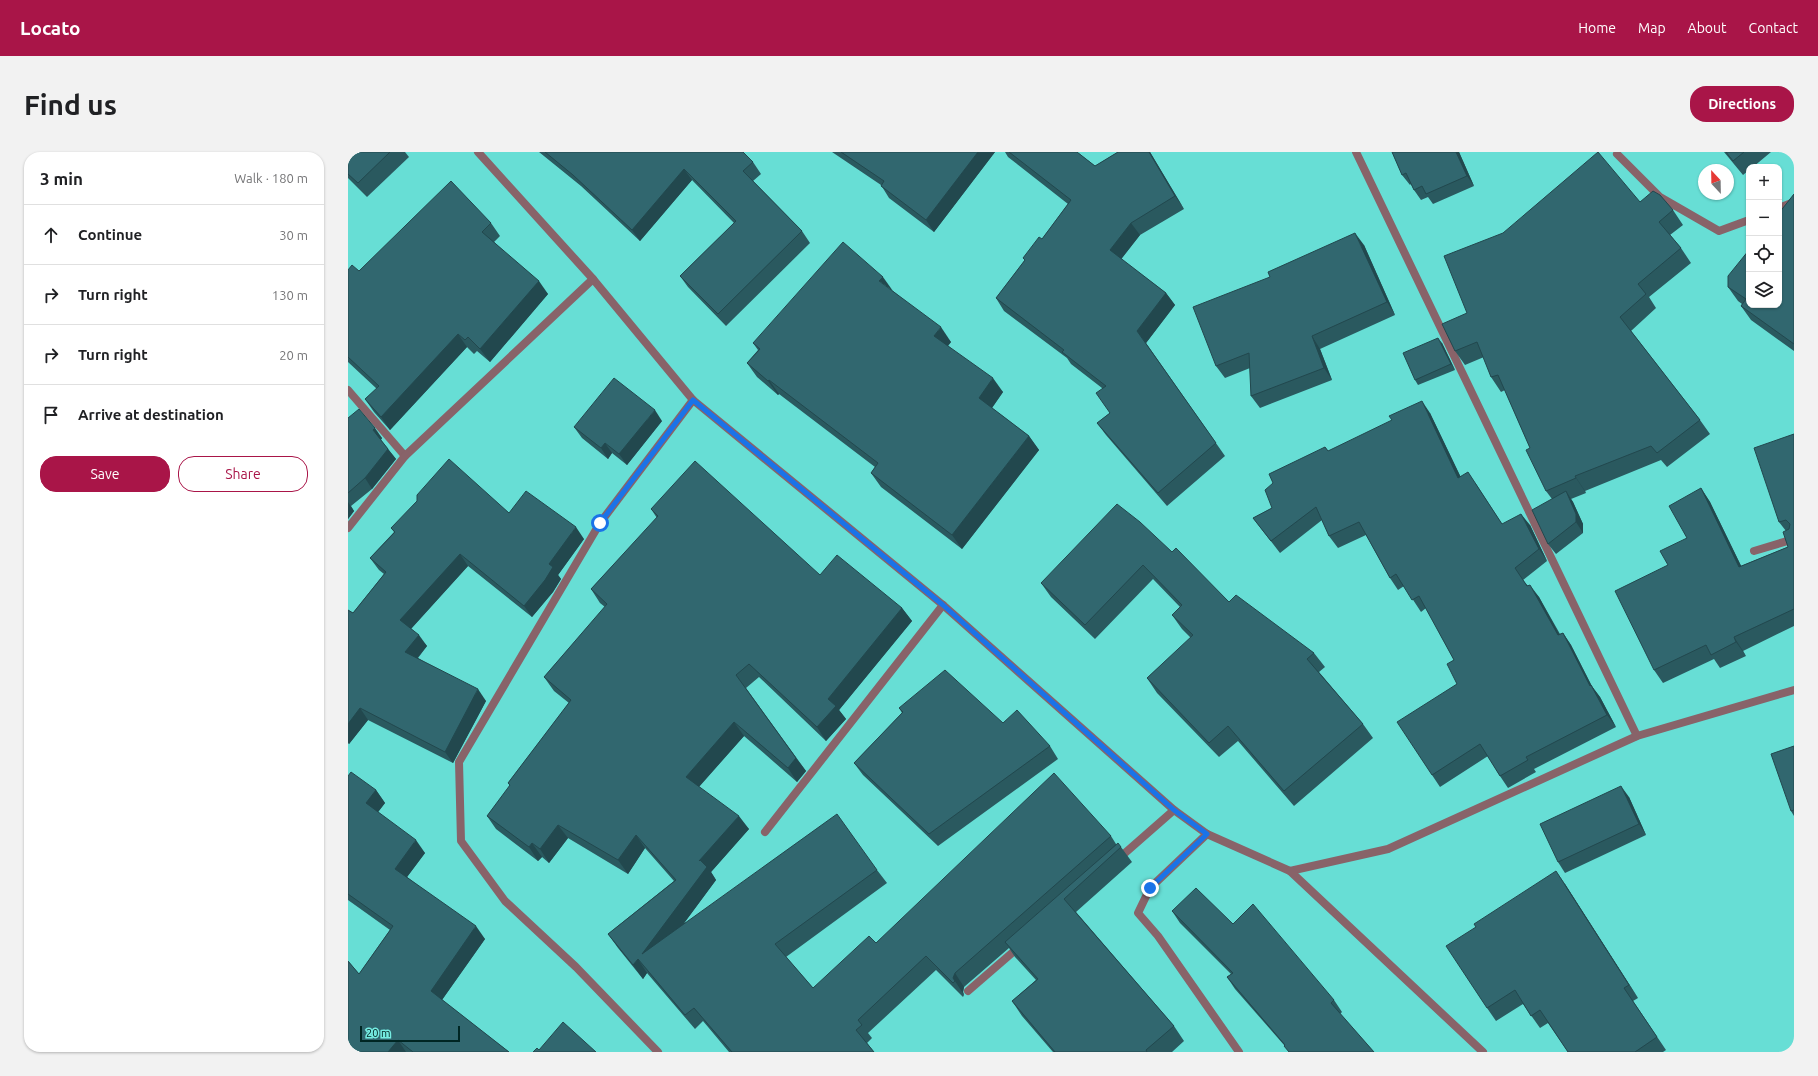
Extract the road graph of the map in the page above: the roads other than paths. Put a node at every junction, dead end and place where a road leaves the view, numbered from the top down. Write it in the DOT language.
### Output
graph roads {
  1 [pos="478,152"];
  2 [pos="1356,152"];
  3 [pos="1617,154"];
  4 [pos="1794,202"];
  5 [pos="1782,207"];
  6 [pos="1746,221"];
  7 [pos="593,279"];
  8 [pos="348,390"];
  9 [pos="693,400"];
  10 [pos="405,456"];
  11 [pos="348,528"];
  12 [pos="1794,539"];
  13 [pos="1754,551"];
  14 [pos="943,605"];
  15 [pos="1794,690"];
  16 [pos="1637,736"];
  17 [pos="1174,810"];
  18 [pos="765,832"];
  19 [pos="1207,834"];
  20 [pos="1110,867"];
  21 [pos="1290,871"];
  22 [pos="1027,939"];
  23 [pos="968,991"];
  24 [pos="658,1052"];
  25 [pos="1239,1052"];
  26 [pos="1483,1052"];
  1 -- 7 [label="street"];
  2 -- 16 [label="street"];
  3 -- 6 [label="street"];
  4 -- 5 [label="street"];
  7 -- 9 [label="street"];
  7 -- 10 [label="street"];
  8 -- 10 [label="street"];
  9 -- 14 [label="street"];
  9 -- 24 [label="street"];
  10 -- 11 [label="street"];
  12 -- 13 [label="street"];
  14 -- 17 [label="street"];
  14 -- 18 [label="street"];
  15 -- 16 [label="street"];
  16 -- 21 [label="street"];
  17 -- 19 [label="street"];
  17 -- 20 [label="street"];
  19 -- 21 [label="street"];
  19 -- 25 [label="street"];
  21 -- 26 [label="street"];
  22 -- 23 [label="street"];
}
